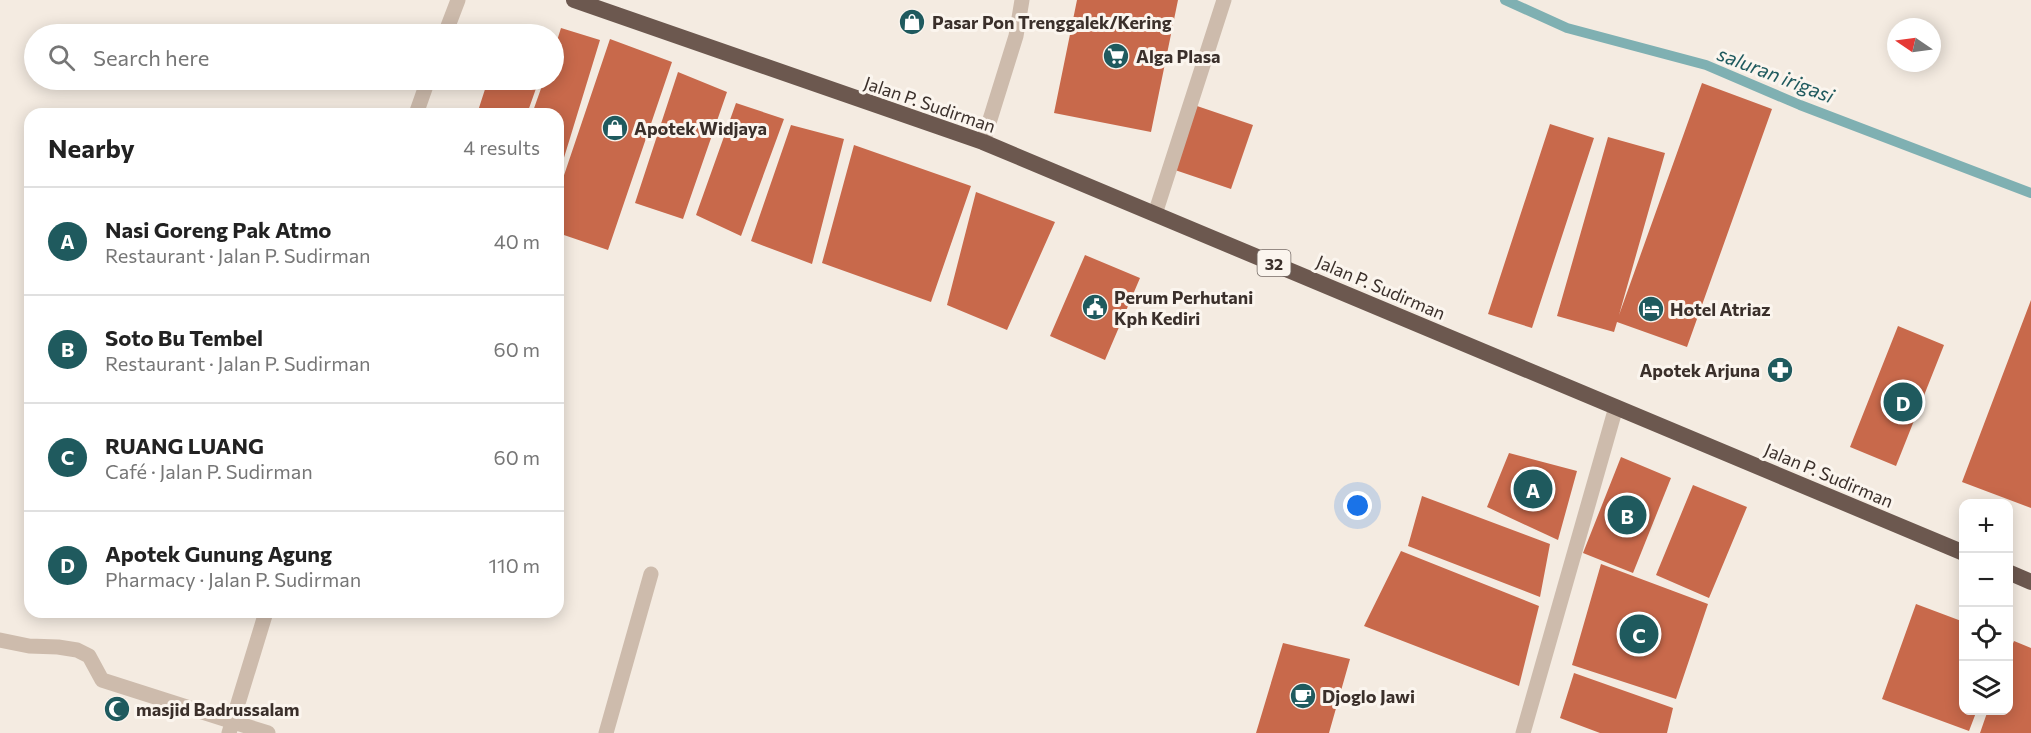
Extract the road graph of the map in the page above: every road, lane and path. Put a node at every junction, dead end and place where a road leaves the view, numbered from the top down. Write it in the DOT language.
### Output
graph roads {
  1 [pos="458,0"];
  2 [pos="574,0"];
  3 [pos="1022,0"];
  4 [pos="1224,0"];
  5 [pos="449,24"];
  6 [pos="425,90"];
  7 [pos="418,108"];
  8 [pos="983,142"];
  9 [pos="1155,214"];
  10 [pos="1616,407"];
  11 [pos="1959,551"];
  12 [pos="651,574"];
  13 [pos="2013,574"];
  14 [pos="2031,582"];
  15 [pos="264,618"];
  16 [pos="0,640"];
  17 [pos="231,728"];
  18 [pos="267,733"];
  19 [pos="606,733"];
  20 [pos="1523,733"];
  1 -- 5 [label="street"];
  2 -- 8 [label="highway, Jalan P. Sudirman / 32"];
  3 -- 8 [label="street"];
  4 -- 9 [label="street"];
  6 -- 7 [label="street"];
  8 -- 9 [label="highway, Jalan P. Sudirman / 32"];
  9 -- 10 [label="highway, Jalan P. Sudirman / 32"];
  10 -- 11 [label="highway, Jalan P. Sudirman / 32"];
  10 -- 20 [label="street"];
  12 -- 19 [label="street"];
  13 -- 14 [label="highway"];
  15 -- 17 [label="street"];
  16 -- 17 [label="street"];
  17 -- 18 [label="street"];
}
